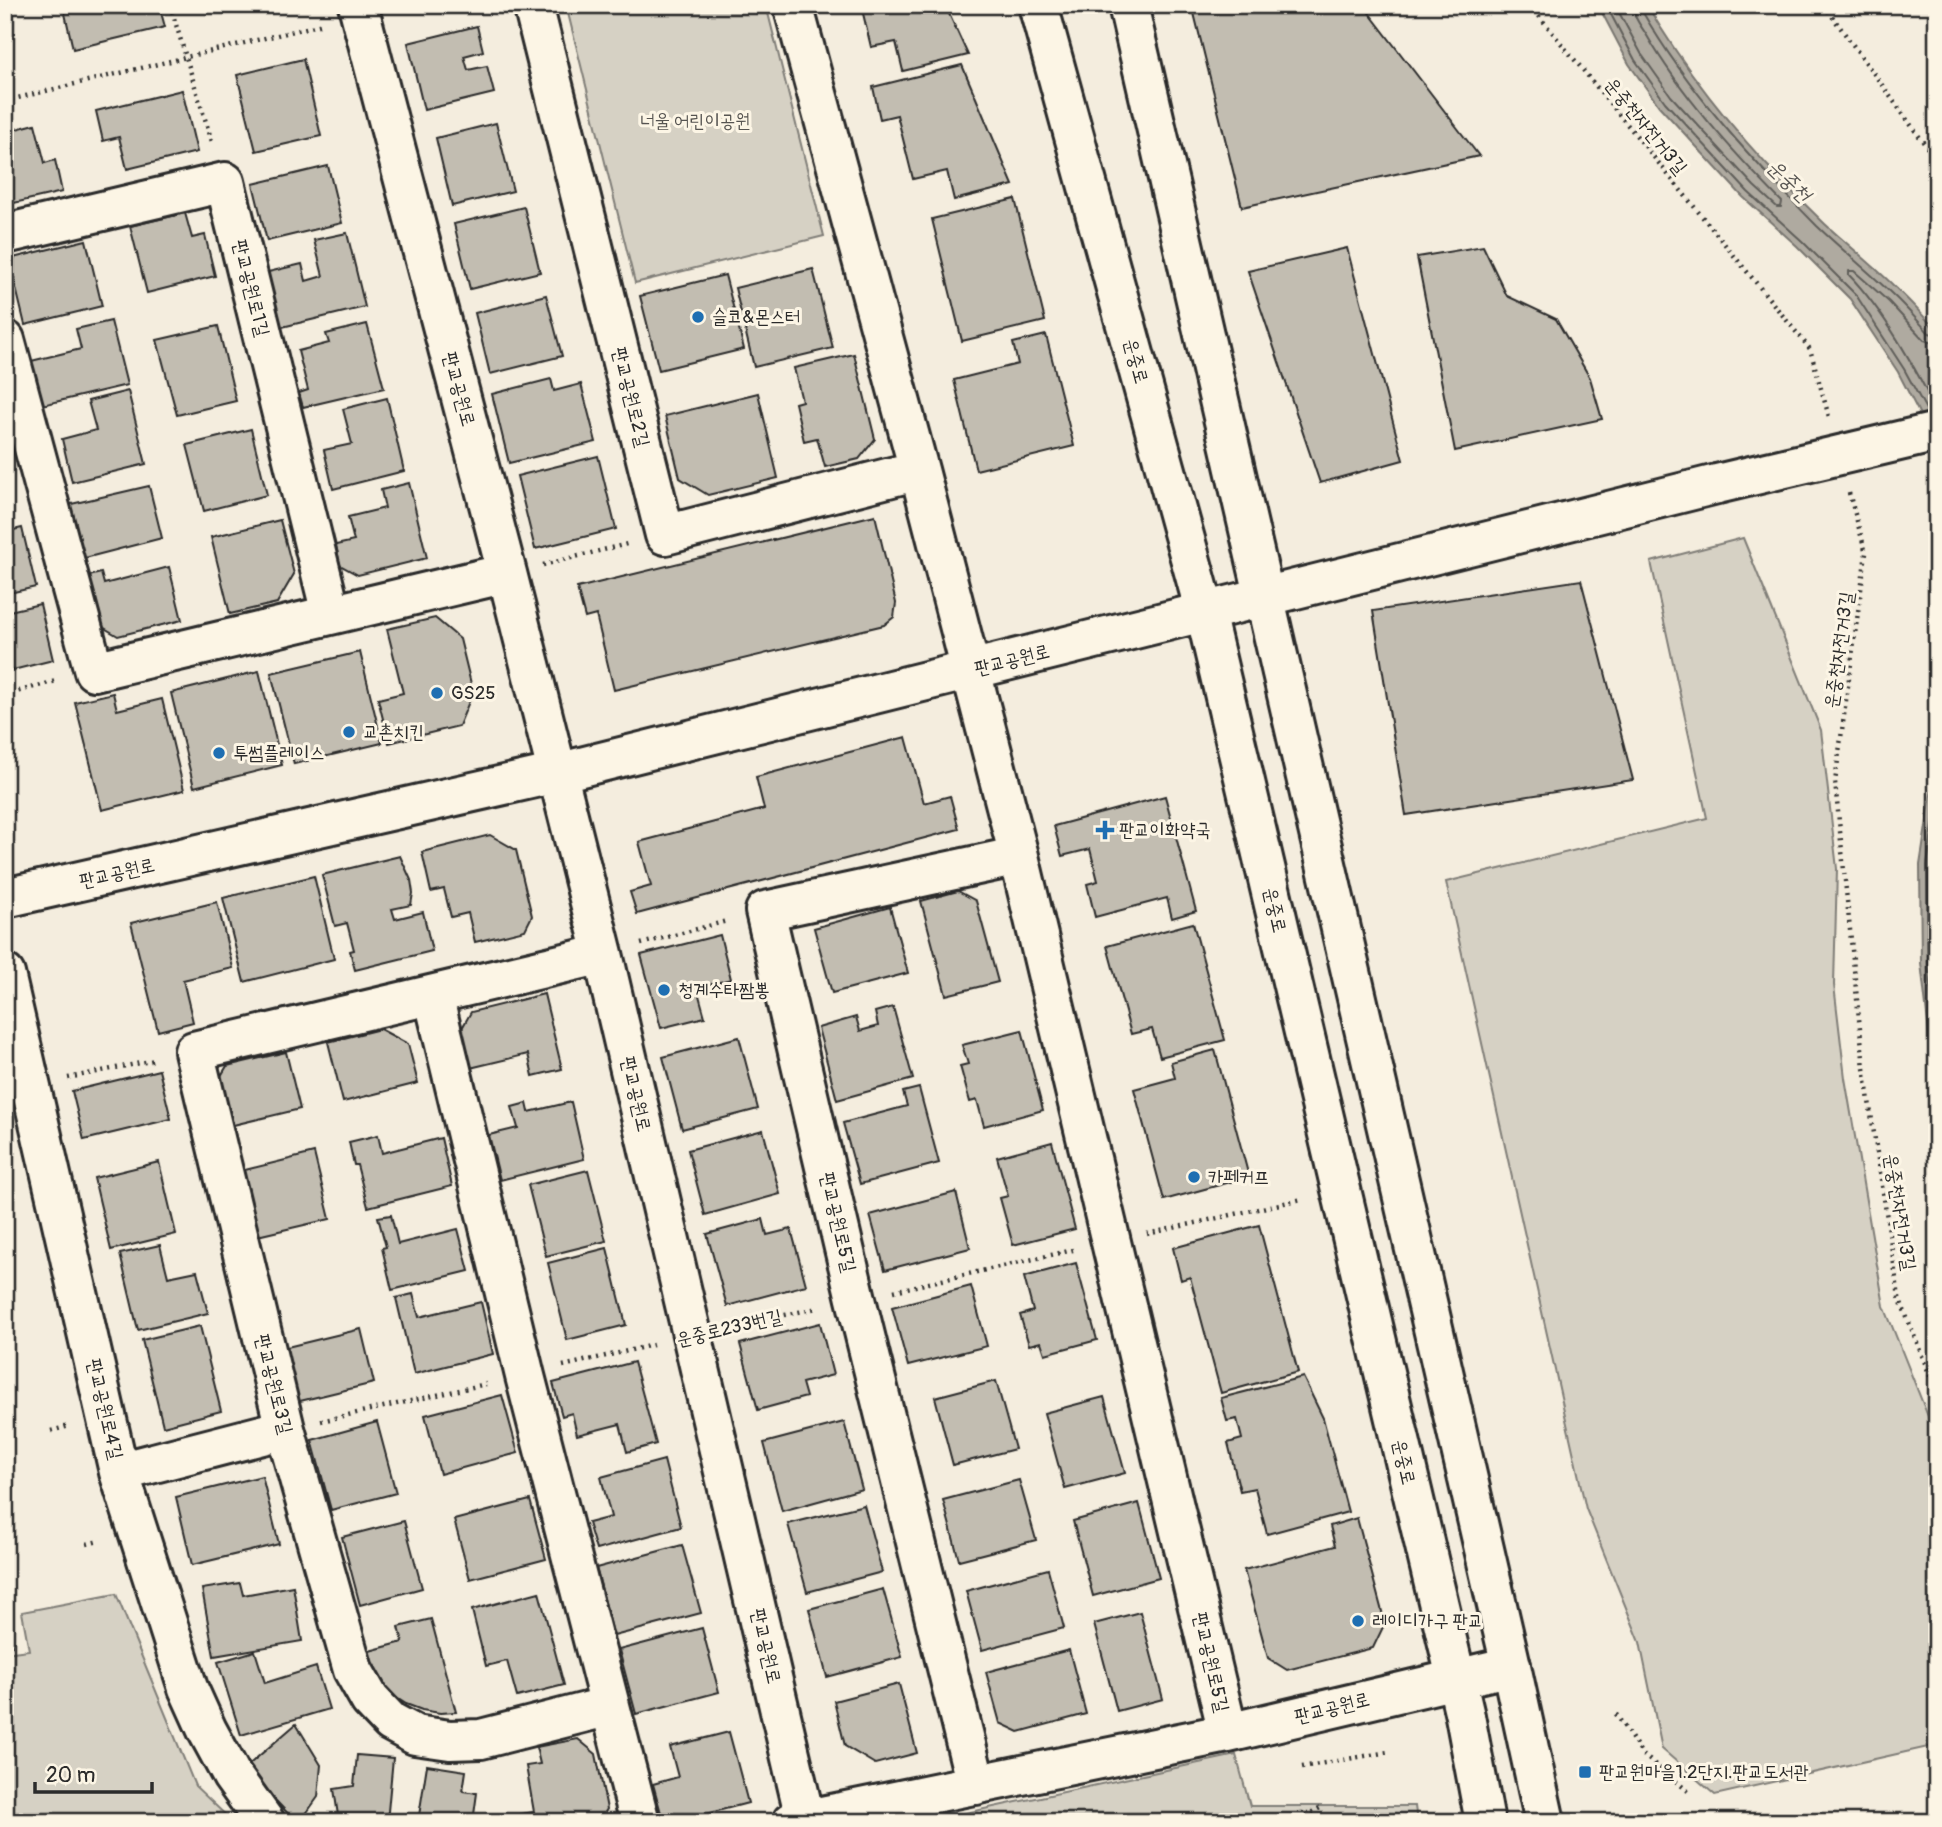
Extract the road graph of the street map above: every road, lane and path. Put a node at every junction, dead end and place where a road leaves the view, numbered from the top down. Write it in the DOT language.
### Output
graph roads {
  1 [pos="170,5"];
  2 [pos="533,5"];
  3 [pos="793,5"];
  4 [pos="1038,5"];
  5 [pos="1128,5"];
  6 [pos="1530,5"];
  7 [pos="1824,5"];
  8 [pos="359,10"];
  9 [pos="187,58"];
  10 [pos="5,101"];
  11 [pos="1937,161"];
  12 [pos="225,181"];
  13 [pos="5,234"];
  14 [pos="5,340"];
  15 [pos="1831,426"];
  16 [pos="1937,432"];
  17 [pos="919,470"];
  18 [pos="1849,489"];
  19 [pos="665,535"];
  20 [pos="507,573"];
  21 [pos="1264,598"];
  22 [pos="1205,612"];
  23 [pos="331,614"];
  24 [pos="971,670"];
  25 [pos="94,671"];
  26 [pos="5,695"];
  27 [pos="557,773"];
  28 [pos="1019,856"];
  29 [pos="5,898"];
  30 [pos="765,911"];
  31 [pos="603,954"];
  32 [pos="5,974"];
  33 [pos="433,995"];
  34 [pos="194,1051"];
  35 [pos="31,1086"];
  36 [pos="1341,1190"];
  37 [pos="1112,1242"];
  38 [pos="856,1299"];
  39 [pos="693,1335"];
  40 [pos="525,1376"];
  41 [pos="1937,1394"];
  42 [pos="285,1429"];
  43 [pos="119,1472"];
  44 [pos="1511,1666"];
  45 [pos="1455,1679"];
  46 [pos="610,1706"];
  47 [pos="1616,1714"];
  48 [pos="1228,1733"];
  49 [pos="1388,1752"];
  50 [pos="1302,1767"];
  51 [pos="976,1785"];
  52 [pos="1688,1791"];
  53 [pos="1324,1806"];
  54 [pos="799,1820"];
  55 [pos="265,1822"];
  56 [pos="640,1822"];
  57 [pos="1293,1822"];
  58 [pos="1485,1822"];
  59 [pos="1545,1822"];
  1 -- 9 [label="path"];
  2 -- 19 [label="street, 판교공원로2길"];
  3 -- 17 [label="street"];
  4 -- 22 [label="street, 운중로"];
  5 -- 21 [label="street"];
  6 -- 15 [label="path, 운중천자전거3길"];
  7 -- 11 [label="path"];
  8 -- 9 [label="path"];
  8 -- 20 [label="street, 판교공원로"];
  9 -- 10 [label="path"];
  9 -- 12 [label="path"];
  12 -- 13 [label="street"];
  12 -- 23 [label="street, 판교공원로1길"];
  14 -- 25 [label="street"];
  16 -- 21 [label="street, 판교공원로, bridge"];
  17 -- 19 [label="street"];
  17 -- 24 [label="street"];
  18 -- 41 [label="path, 운중천자전거3길"];
  19 -- 20 [label="path"];
  20 -- 23 [label="street"];
  20 -- 27 [label="street, 판교공원로"];
  21 -- 22 [label="street, 판교공원로"];
  21 -- 44 [label="street"];
  22 -- 24 [label="street, 판교공원로"];
  22 -- 36 [label="street, 운중로"];
  23 -- 25 [label="street"];
  24 -- 27 [label="street, 판교공원로"];
  24 -- 28 [label="street, 판교공원로5길"];
  25 -- 26 [label="path"];
  27 -- 29 [label="street, 판교공원로"];
  27 -- 31 [label="street, 판교공원로"];
  28 -- 30 [label="street"];
  28 -- 37 [label="street, 판교공원로5길"];
  30 -- 31 [label="path"];
  30 -- 38 [label="street, 판교공원로5길"];
  31 -- 33 [label="street"];
  31 -- 39 [label="street, 판교공원로"];
  32 -- 35 [label="street, 판교공원로4길"];
  33 -- 34 [label="street"];
  33 -- 40 [label="street"];
  34 -- 35 [label="path"];
  34 -- 42 [label="street, 판교공원로3길"];
  35 -- 43 [label="street, 판교공원로4길"];
  36 -- 37 [label="path, 운중로233번길"];
  36 -- 45 [label="street, 운중로"];
  37 -- 38 [label="path, 운중로233번길"];
  37 -- 48 [label="street, 판교공원로5길"];
  38 -- 39 [label="path, 운중로233번길"];
  38 -- 51 [label="street, 판교공원로5길"];
  39 -- 40 [label="path, 운중로233번길"];
  39 -- 54 [label="street, 판교공원로"];
  40 -- 42 [label="path, 운중로233번길"];
  40 -- 46 [label="street"];
  42 -- 43 [label="street"];
  42 -- 46 [label="street, 판교공원로3길"];
  43 -- 55 [label="street, 판교공원로4길"];
  44 -- 45 [label="street, 판교공원로"];
  44 -- 59 [label="street"];
  45 -- 48 [label="street, 판교공원로"];
  45 -- 58 [label="street, 운중로"];
  46 -- 56 [label="street"];
  47 -- 52 [label="path"];
  48 -- 51 [label="street, 판교공원로"];
  49 -- 50 [label="path"];
  51 -- 54 [label="street, 판교공원로"];
  53 -- 57 [label="path"];
}
